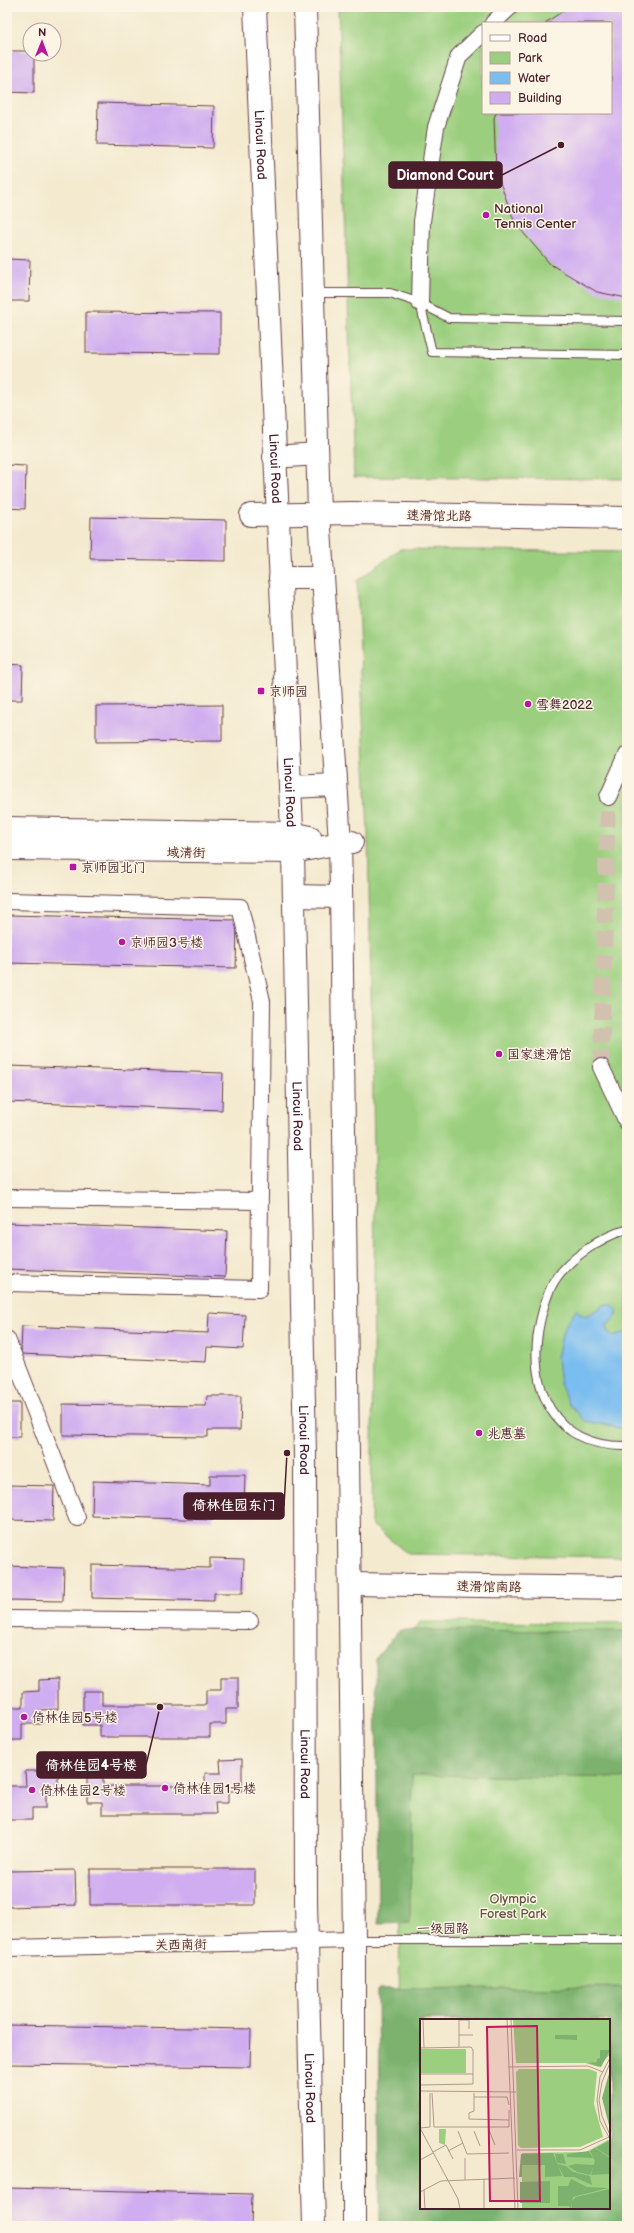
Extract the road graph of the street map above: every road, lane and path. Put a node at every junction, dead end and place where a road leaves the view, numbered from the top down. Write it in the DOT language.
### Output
graph roads {
  1 [pos="255,7"];
  2 [pos="306,7"];
  3 [pos="510,7"];
  4 [pos="494,22"];
  5 [pos="482,34"];
  6 [pos="313,293"];
  7 [pos="420,303"];
  8 [pos="627,320"];
  9 [pos="627,355"];
  10 [pos="317,454"];
  11 [pos="274,457"];
  12 [pos="319,513"];
  13 [pos="277,514"];
  14 [pos="251,515"];
  15 [pos="627,518"];
  16 [pos="280,578"];
  17 [pos="323,578"];
  18 [pos="627,755"];
  19 [pos="336,785"];
  20 [pos="290,787"];
  21 [pos="608,797"];
  22 [pos="7,828"];
  23 [pos="293,843"];
  24 [pos="346,843"];
  25 [pos="7,849"];
  26 [pos="294,896"];
  27 [pos="341,897"];
  28 [pos="7,901"];
  29 [pos="601,1067"];
  30 [pos="627,1122"];
  31 [pos="7,1198"];
  32 [pos="260,1201"];
  33 [pos="627,1230"];
  34 [pos="7,1283"];
  35 [pos="7,1339"];
  36 [pos="627,1446"];
  37 [pos="77,1518"];
  38 [pos="350,1584"];
  39 [pos="627,1588"];
  40 [pos="7,1619"];
  41 [pos="250,1621"];
  42 [pos="354,1940"];
  43 [pos="627,1940"];
  44 [pos="309,1941"];
  45 [pos="7,1948"];
  46 [pos="314,2226"];
  47 [pos="354,2226"];
  1 -- 11 [label="main road, Lincui Road"];
  2 -- 6 [label="main road"];
  3 -- 4 [label="street"];
  5 -- 7 [label="street"];
  6 -- 7 [label="lane"];
  6 -- 10 [label="main road"];
  7 -- 8 [label="lane"];
  7 -- 9 [label="lane"];
  10 -- 11 [label="main road"];
  10 -- 12 [label="main road"];
  11 -- 13 [label="main road, Lincui Road"];
  12 -- 13 [label="main road, 速滑馆北路"];
  12 -- 15 [label="main road, 速滑馆北路"];
  12 -- 17 [label="main road"];
  13 -- 14 [label="main road, 速滑馆北路"];
  13 -- 16 [label="main road, Lincui Road"];
  16 -- 17 [label="main road"];
  16 -- 20 [label="main road, Lincui Road"];
  17 -- 19 [label="main road"];
  18 -- 21 [label="street"];
  19 -- 20 [label="main road"];
  19 -- 24 [label="main road"];
  20 -- 23 [label="main road, Lincui Road"];
  22 -- 23 [label="main road, 域清街"];
  23 -- 24 [label="main road, 域清街"];
  23 -- 25 [label="main road, 域清街"];
  23 -- 26 [label="main road, Lincui Road"];
  24 -- 27 [label="main road"];
  26 -- 27 [label="main road"];
  26 -- 44 [label="main road, Lincui Road"];
  27 -- 38 [label="main road"];
  28 -- 32 [label="street"];
  29 -- 30 [label="street"];
  31 -- 32 [label="street"];
  32 -- 34 [label="street"];
  33 -- 36 [label="lane"];
  35 -- 37 [label="street"];
  38 -- 39 [label="main road, 速滑馆南路"];
  38 -- 42 [label="main road"];
  40 -- 41 [label="street"];
  42 -- 43 [label="lane, 一级园路"];
  42 -- 44 [label="street, 关西南街"];
  42 -- 47 [label="main road"];
  44 -- 45 [label="street, 关西南街"];
  44 -- 46 [label="main road, Lincui Road"];
}
